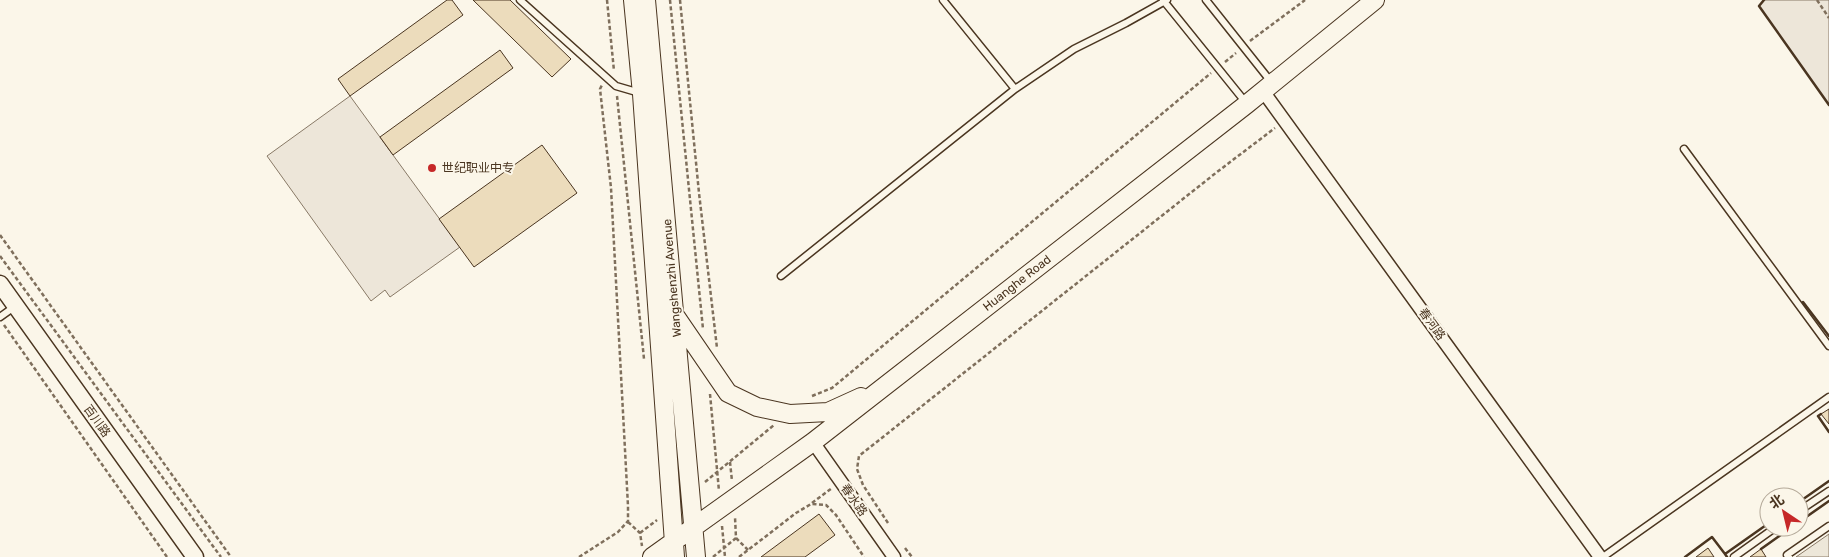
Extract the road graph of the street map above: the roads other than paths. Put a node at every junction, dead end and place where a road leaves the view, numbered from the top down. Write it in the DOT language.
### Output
graph roads {
  1 [pos="520,0"];
  2 [pos="633,0"];
  3 [pos="646,0"];
  4 [pos="943,0"];
  5 [pos="1206,0"];
  6 [pos="1375,0"];
  7 [pos="1165,1"];
  8 [pos="1268,87"];
  9 [pos="1015,89"];
  10 [pos="649,96"];
  11 [pos="1247,104"];
  12 [pos="1684,149"];
  13 [pos="781,276"];
  14 [pos="0,284"];
  15 [pos="16,306"];
  16 [pos="675,314"];
  17 [pos="0,319"];
  18 [pos="1829,346"];
  19 [pos="888,384"];
  20 [pos="1829,397"];
  21 [pos="813,442"];
  22 [pos="1829,491"];
  23 [pos="1809,504"];
  24 [pos="1829,526"];
  25 [pos="694,529"];
  26 [pos="1762,537"];
  27 [pos="675,550"];
  28 [pos="195,557"];
  29 [pos="652,557"];
  30 [pos="696,557"];
  31 [pos="894,557"];
  32 [pos="1602,557"];
  33 [pos="1734,557"];
  34 [pos="1789,557"];
  1 -- 10 [label="lane"];
  2 -- 10 [label="main road"];
  3 -- 10 [label="main road, Wangshenzhi Avenue"];
  4 -- 9 [label="lane"];
  5 -- 8 [label="lane"];
  6 -- 8 [label="main road, Huanghe Road"];
  7 -- 9 [label="lane"];
  7 -- 11 [label="lane"];
  8 -- 11 [label="main road, Huanghe Road"];
  8 -- 32 [label="street, 春河路"];
  9 -- 13 [label="lane"];
  10 -- 16 [label="main road, Wangshenzhi Avenue"];
  10 -- 27 [label="main road"];
  11 -- 19 [label="main road, Huanghe Road"];
  12 -- 18 [label="lane"];
  14 -- 15 [label="street, 百川路"];
  15 -- 17 [label="lane"];
  15 -- 28 [label="street, 百川路"];
  16 -- 19 [label="main road"];
  16 -- 25 [label="main road, Wangshenzhi Avenue"];
  19 -- 21 [label="main road, Huanghe Road"];
  20 -- 32 [label="lane"];
  21 -- 25 [label="main road, Huanghe Road"];
  21 -- 31 [label="street, 春水路"];
  22 -- 23 [label="lane"];
  24 -- 34 [label="lane"];
  25 -- 27 [label="main road, Huanghe Road"];
  25 -- 30 [label="main road, Wangshenzhi Avenue"];
  26 -- 33 [label="lane"];
  27 -- 29 [label="main road, Huanghe Road"];
}
